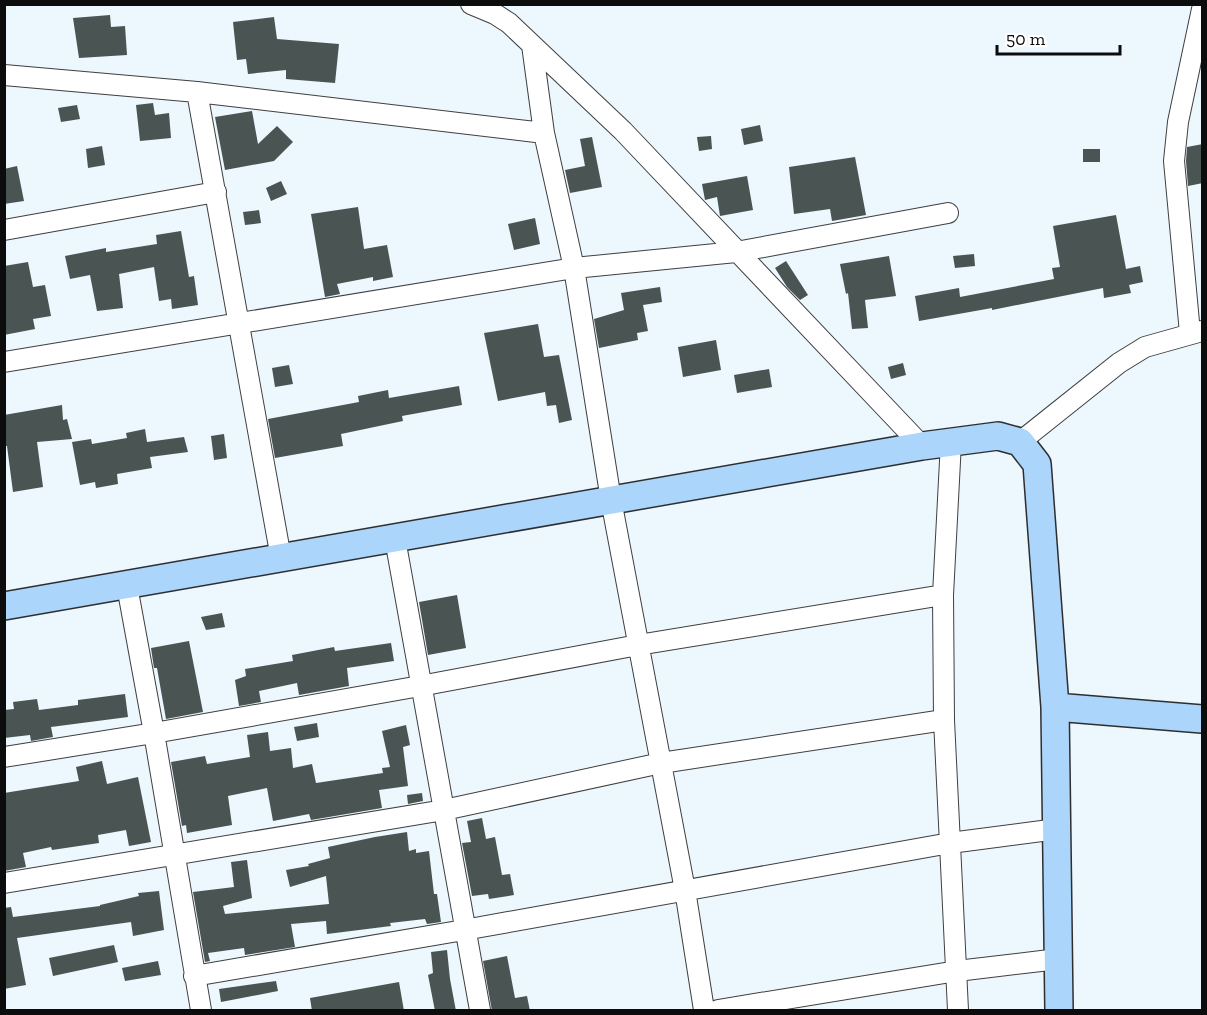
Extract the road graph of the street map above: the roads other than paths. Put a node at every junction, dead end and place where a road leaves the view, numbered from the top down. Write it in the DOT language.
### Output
graph roads {
  1 [pos="471,4"];
  2 [pos="1203,9"];
  3 [pos="532,45"];
  4 [pos="4,75"];
  5 [pos="197,92"];
  6 [pos="544,133"];
  7 [pos="216,192"];
  8 [pos="948,213"];
  9 [pos="4,230"];
  10 [pos="736,252"];
  11 [pos="574,268"];
  12 [pos="238,323"];
  13 [pos="1196,332"];
  14 [pos="4,362"];
  15 [pos="951,442"];
  16 [pos="1020,442"];
  17 [pos="922,446"];
  18 [pos="610,500"];
  19 [pos="394,538"];
  20 [pos="281,558"];
  21 [pos="127,586"];
  22 [pos="943,595"];
  23 [pos="4,606"];
  24 [pos="638,645"];
  25 [pos="420,686"];
  26 [pos="1055,706"];
  27 [pos="1203,719"];
  28 [pos="944,720"];
  29 [pos="154,733"];
  30 [pos="4,757"];
  31 [pos="661,762"];
  32 [pos="444,810"];
  33 [pos="1057,829"];
  34 [pos="950,843"];
  35 [pos="174,854"];
  36 [pos="4,883"];
  37 [pos="685,890"];
  38 [pos="464,930"];
  39 [pos="1058,958"];
  40 [pos="957,971"];
  41 [pos="194,976"];
  42 [pos="201,1011"];
  43 [pos="480,1011"];
  44 [pos="704,1011"];
  45 [pos="718,1011"];
  46 [pos="958,1011"];
  47 [pos="1059,1011"];
  1 -- 3 [label="street"];
  2 -- 13 [label="street"];
  3 -- 6 [label="street"];
  3 -- 10 [label="street"];
  4 -- 5 [label="street"];
  5 -- 6 [label="street"];
  5 -- 7 [label="street"];
  6 -- 11 [label="street"];
  7 -- 9 [label="street"];
  7 -- 12 [label="street"];
  8 -- 10 [label="street"];
  10 -- 11 [label="street"];
  10 -- 17 [label="street"];
  11 -- 12 [label="street"];
  11 -- 18 [label="street"];
  12 -- 14 [label="street"];
  12 -- 20 [label="street"];
  13 -- 16 [label="street"];
  15 -- 16 [label="street"];
  15 -- 17 [label="street"];
  15 -- 22 [label="street"];
  16 -- 26 [label="street"];
  17 -- 18 [label="street"];
  18 -- 19 [label="street"];
  18 -- 24 [label="street"];
  19 -- 20 [label="street"];
  19 -- 25 [label="street"];
  20 -- 21 [label="street"];
  21 -- 23 [label="street"];
  21 -- 29 [label="street"];
  22 -- 24 [label="street"];
  22 -- 28 [label="street"];
  24 -- 25 [label="street"];
  24 -- 31 [label="street"];
  25 -- 29 [label="street"];
  25 -- 32 [label="street"];
  26 -- 27 [label="street"];
  26 -- 33 [label="street"];
  28 -- 31 [label="street"];
  28 -- 34 [label="street"];
  29 -- 30 [label="street"];
  29 -- 35 [label="street"];
  31 -- 32 [label="street"];
  31 -- 37 [label="street"];
  32 -- 35 [label="street"];
  32 -- 38 [label="street"];
  33 -- 34 [label="street"];
  33 -- 39 [label="street"];
  34 -- 37 [label="street"];
  34 -- 40 [label="street"];
  35 -- 36 [label="street"];
  35 -- 41 [label="street"];
  37 -- 38 [label="street"];
  37 -- 44 [label="street"];
  38 -- 41 [label="street"];
  38 -- 43 [label="street"];
  39 -- 40 [label="street"];
  39 -- 47 [label="street"];
  40 -- 45 [label="street"];
  40 -- 46 [label="street"];
  41 -- 42 [label="street"];
}
